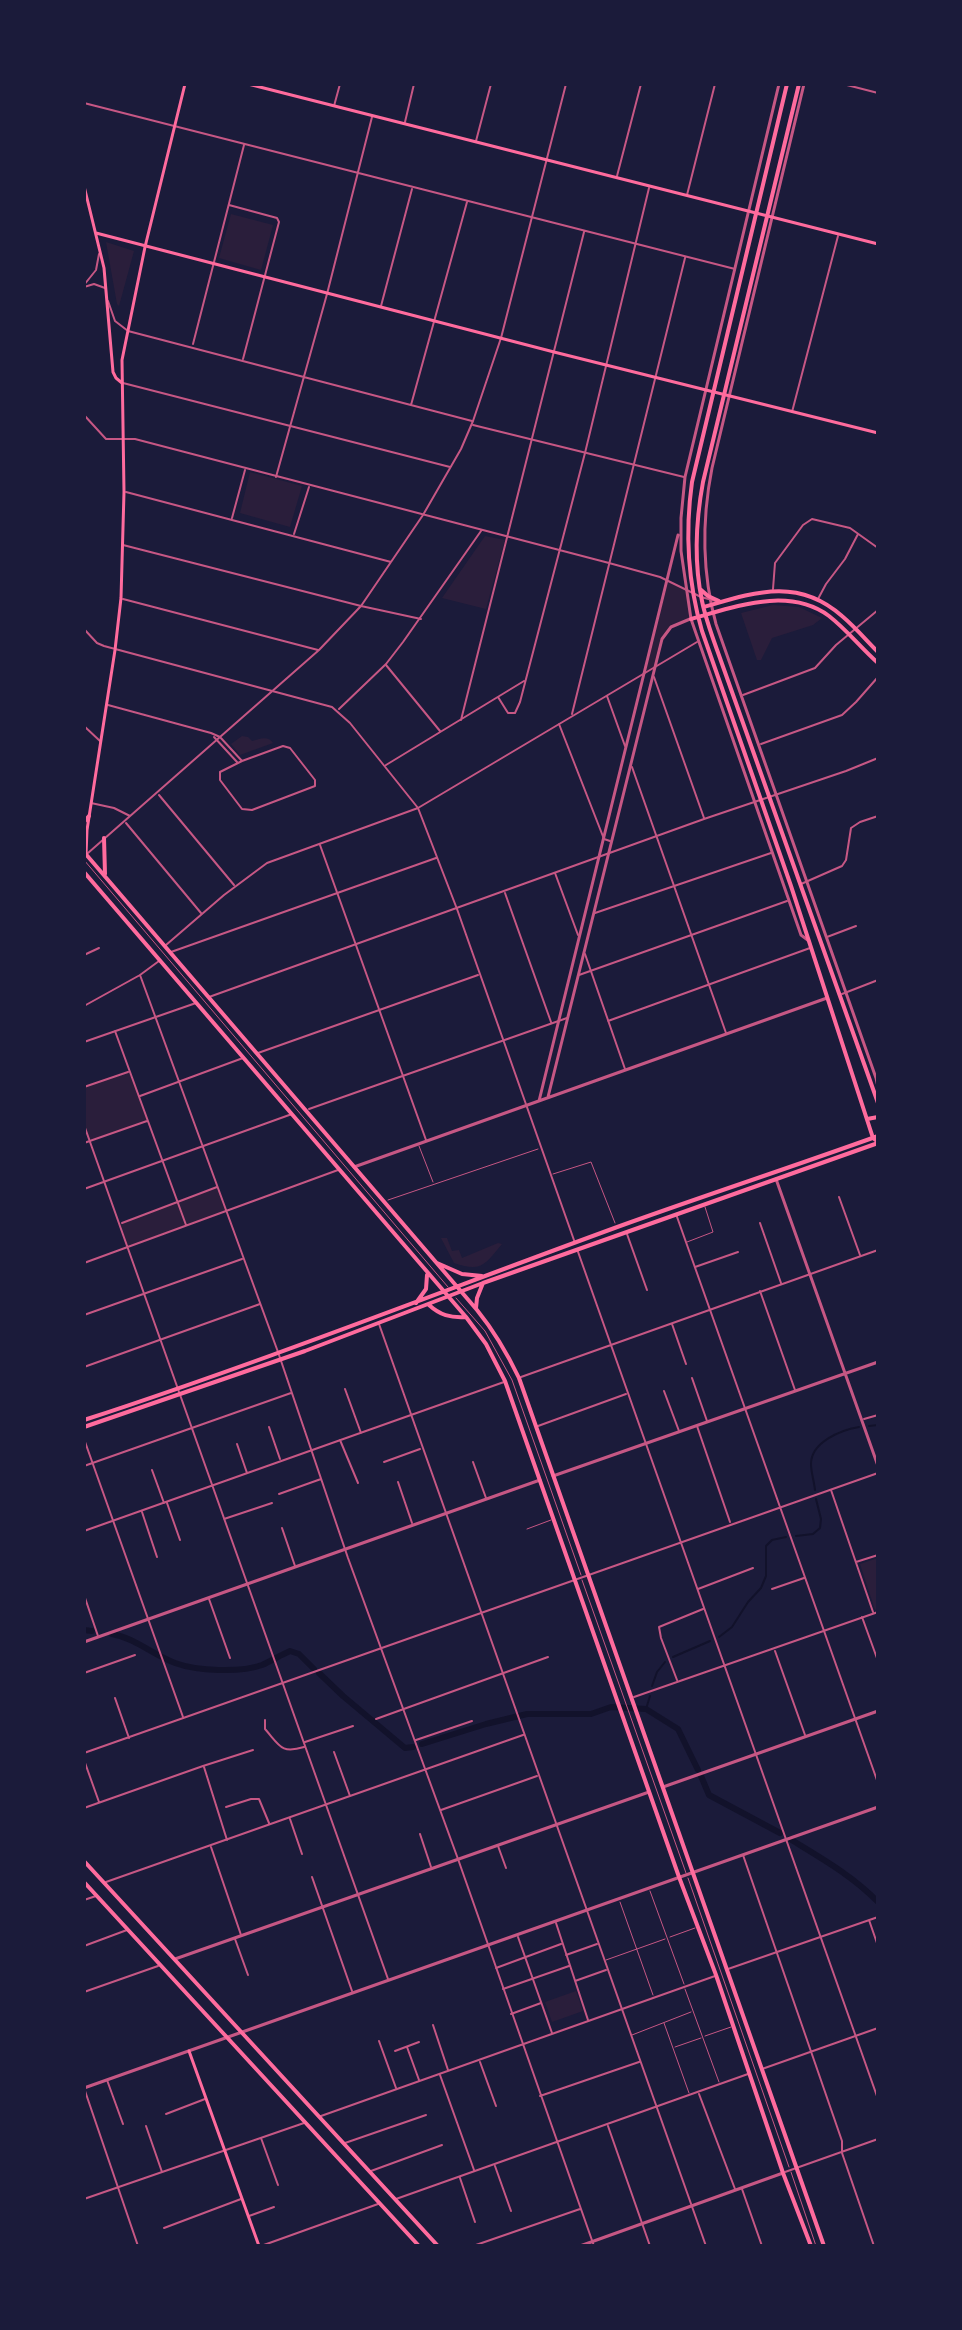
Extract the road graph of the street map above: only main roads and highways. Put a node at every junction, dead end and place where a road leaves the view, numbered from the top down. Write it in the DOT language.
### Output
graph roads {
  1 [pos="185,84"];
  2 [pos="248,84"];
  3 [pos="787,84"];
  4 [pos="802,84"];
  5 [pos="266,86"];
  6 [pos="84,186"];
  7 [pos="757,215"];
  8 [pos="770,218"];
  9 [pos="96,233"];
  10 [pos="878,244"];
  11 [pos="145,247"];
  12 [pos="724,319"];
  13 [pos="732,321"];
  14 [pos="122,383"];
  15 [pos="715,392"];
  16 [pos="723,395"];
  17 [pos="878,433"];
  18 [pos="700,589"];
  19 [pos="710,601"];
  20 [pos="704,607"];
  21 [pos="696,609"];
  22 [pos="689,611"];
  23 [pos="706,615"];
  24 [pos="698,617"];
  25 [pos="691,619"];
  26 [pos="878,652"];
  27 [pos="878,663"];
  28 [pos="89,816"];
  29 [pos="84,822"];
  30 [pos="106,837"];
  31 [pos="84,856"];
  32 [pos="84,872"];
  33 [pos="105,876"];
  34 [pos="84,881"];
  35 [pos="95,885"];
  36 [pos="877,1100"];
  37 [pos="878,1117"];
  38 [pos="867,1119"];
  39 [pos="877,1140"];
  40 [pos="434,1261"];
  41 [pos="427,1273"];
  42 [pos="484,1276"];
  43 [pos="483,1283"];
  44 [pos="459,1289"];
  45 [pos="443,1292"];
  46 [pos="452,1292"];
  47 [pos="447,1298"];
  48 [pos="415,1304"];
  49 [pos="429,1305"];
  50 [pos="477,1310"];
  51 [pos="466,1317"];
  52 [pos="180,1391"];
  53 [pos="84,1420"];
  54 [pos="84,1427"];
  55 [pos="84,1861"];
  56 [pos="84,1882"];
  57 [pos="189,2051"];
  58 [pos="260,2246"];
  59 [pos="419,2246"];
  60 [pos="438,2246"];
  61 [pos="814,2246"];
  62 [pos="824,2246"];
  1 -- 11 [label="main road"];
  2 -- 5 [label="main road"];
  3 -- 7 [label="main road"];
  4 -- 8 [label="main road"];
  5 -- 7 [label="main road"];
  6 -- 9 [label="main road"];
  7 -- 8 [label="main road"];
  7 -- 13 [label="main road"];
  8 -- 10 [label="main road"];
  8 -- 16 [label="main road"];
  9 -- 11 [label="main road"];
  9 -- 14 [label="main road"];
  11 -- 14 [label="main road"];
  11 -- 15 [label="main road"];
  12 -- 13 [label="main road"];
  13 -- 15 [label="main road"];
  14 -- 28 [label="main road"];
  15 -- 16 [label="main road"];
  15 -- 21 [label="main road"];
  16 -- 17 [label="main road"];
  16 -- 18 [label="main road"];
  18 -- 19 [label="main road"];
  18 -- 20 [label="main road"];
  19 -- 20 [label="main road"];
  19 -- 26 [label="main road"];
  20 -- 21 [label="main road"];
  20 -- 23 [label="main road"];
  21 -- 22 [label="main road"];
  21 -- 24 [label="main road"];
  23 -- 24 [label="main road"];
  23 -- 27 [label="main road"];
  23 -- 36 [label="main road"];
  24 -- 25 [label="main road"];
  24 -- 38 [label="main road"];
  28 -- 29 [label="main road"];
  28 -- 31 [label="main road"];
  30 -- 33 [label="main road"];
  31 -- 33 [label="main road"];
  32 -- 35 [label="main road"];
  33 -- 40 [label="main road"];
  34 -- 35 [label="main road"];
  35 -- 41 [label="main road"];
  37 -- 38 [label="main road"];
  38 -- 39 [label="main road"];
  39 -- 42 [label="main road"];
  39 -- 43 [label="main road"];
  40 -- 42 [label="main road"];
  40 -- 44 [label="main road"];
  41 -- 45 [label="main road"];
  41 -- 48 [label="main road"];
  42 -- 44 [label="main road"];
  43 -- 44 [label="main road"];
  43 -- 50 [label="main road"];
  44 -- 46 [label="main road"];
  44 -- 50 [label="main road"];
  45 -- 46 [label="main road"];
  45 -- 47 [label="main road"];
  45 -- 48 [label="main road"];
  46 -- 47 [label="main road"];
  47 -- 49 [label="main road"];
  47 -- 51 [label="main road"];
  48 -- 52 [label="main road"];
  49 -- 51 [label="main road"];
  49 -- 52 [label="main road"];
  50 -- 62 [label="main road"];
  51 -- 61 [label="main road"];
  52 -- 53 [label="main road"];
  52 -- 54 [label="main road"];
  55 -- 60 [label="main road"];
  56 -- 59 [label="main road"];
  57 -- 58 [label="main road"];
}
